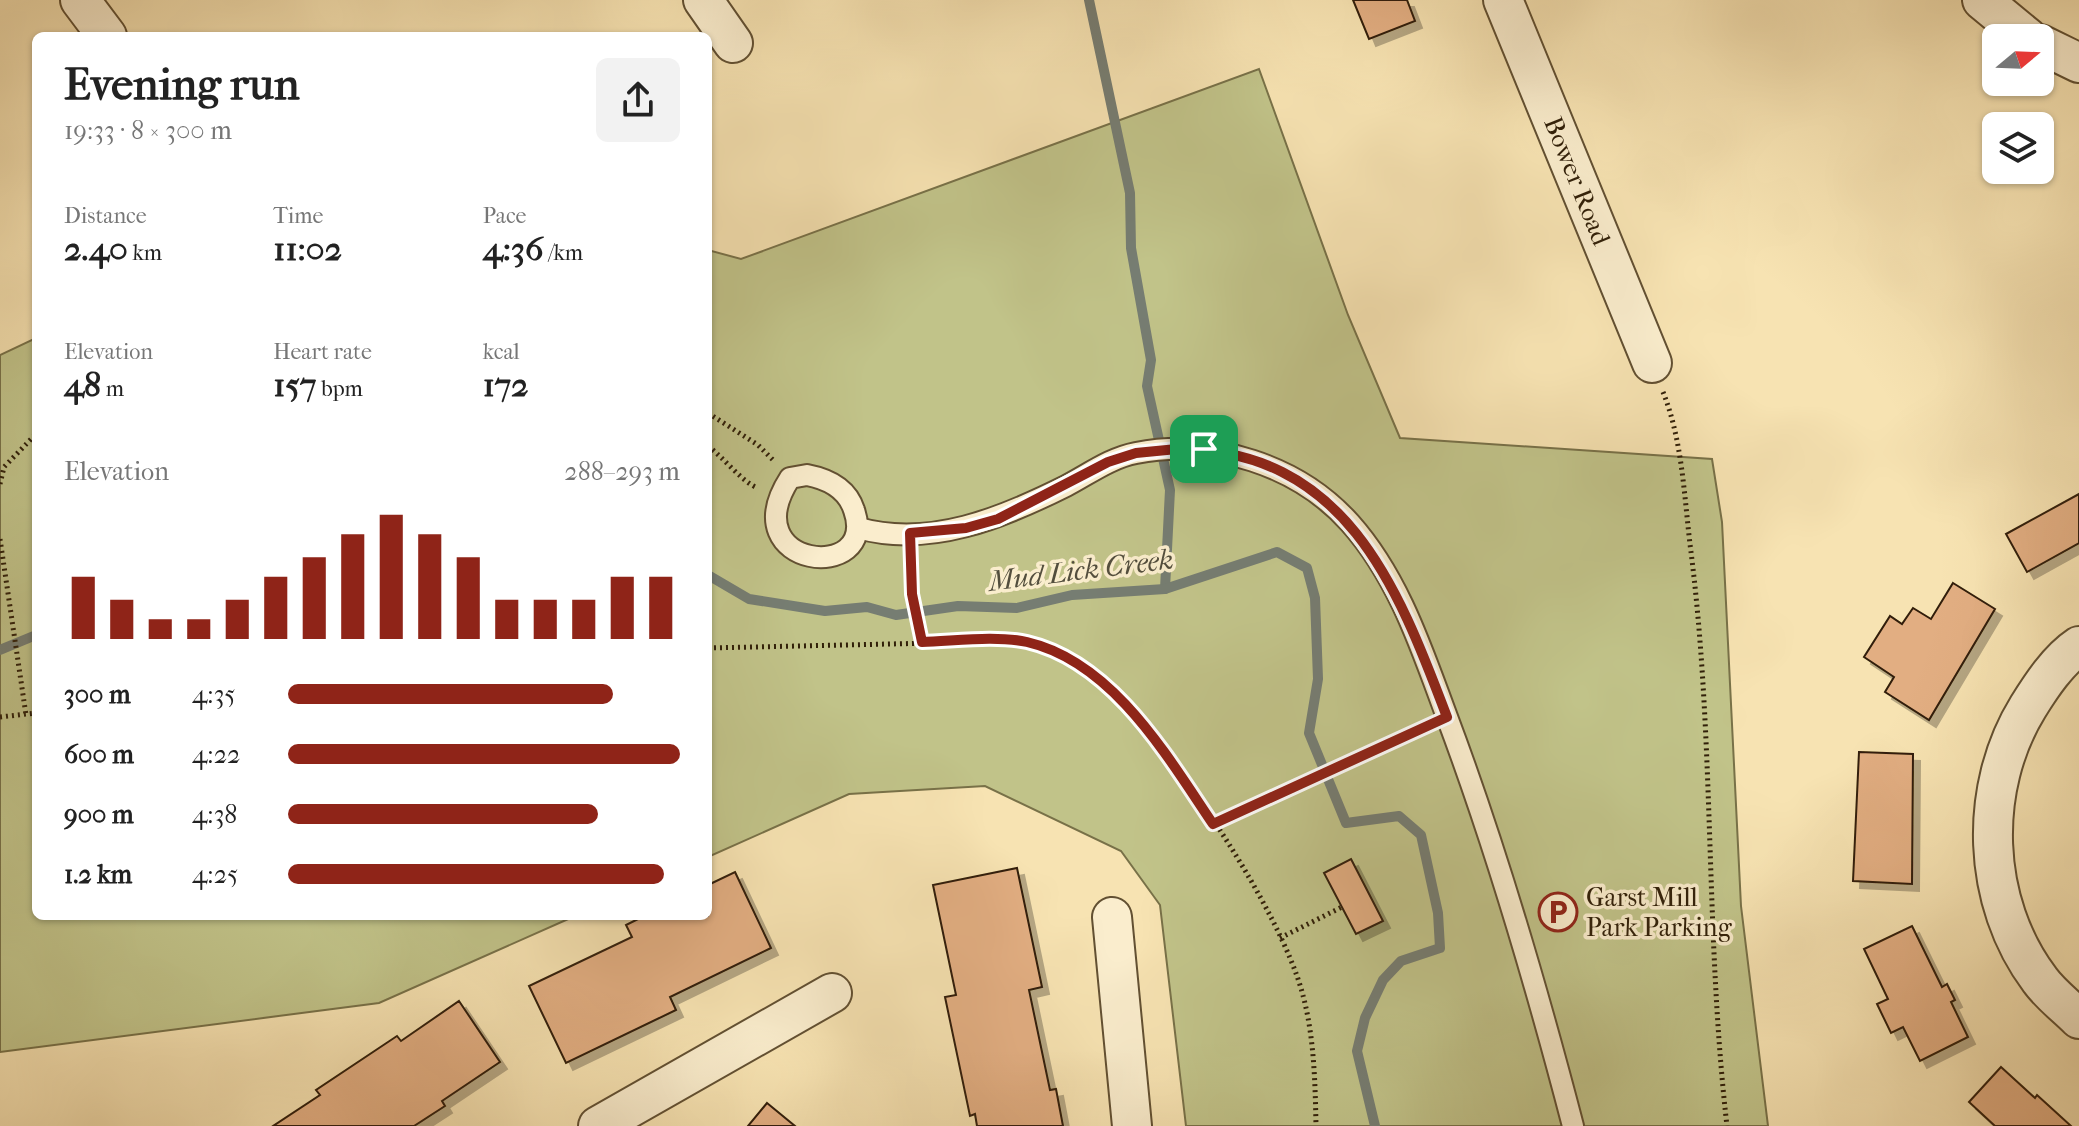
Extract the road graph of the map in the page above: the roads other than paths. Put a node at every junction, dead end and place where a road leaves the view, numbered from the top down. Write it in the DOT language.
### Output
graph roads {
  1 [pos="80,0"];
  2 [pos="703,0"];
  3 [pos="1503,0"];
  4 [pos="1982,0"];
  5 [pos="2011,24"];
  6 [pos="104,32"];
  7 [pos="733,43"];
  8 [pos="2054,51"];
  9 [pos="2079,63"];
  10 [pos="1652,363"];
  11 [pos="858,528"];
  12 [pos="2079,646"];
  13 [pos="1112,917"];
  14 [pos="832,993"];
  15 [pos="2079,1019"];
  16 [pos="598,1126"];
  17 [pos="1132,1126"];
  18 [pos="1573,1126"];
  1 -- 6 [label="street"];
  2 -- 7 [label="street"];
  3 -- 10 [label="street, Bower Road"];
  4 -- 5 [label="street"];
  8 -- 9 [label="street"];
  11 -- 11 [label="lane"];
  11 -- 18 [label="lane"];
  12 -- 15 [label="street"];
  13 -- 17 [label="street"];
  14 -- 16 [label="street"];
}
